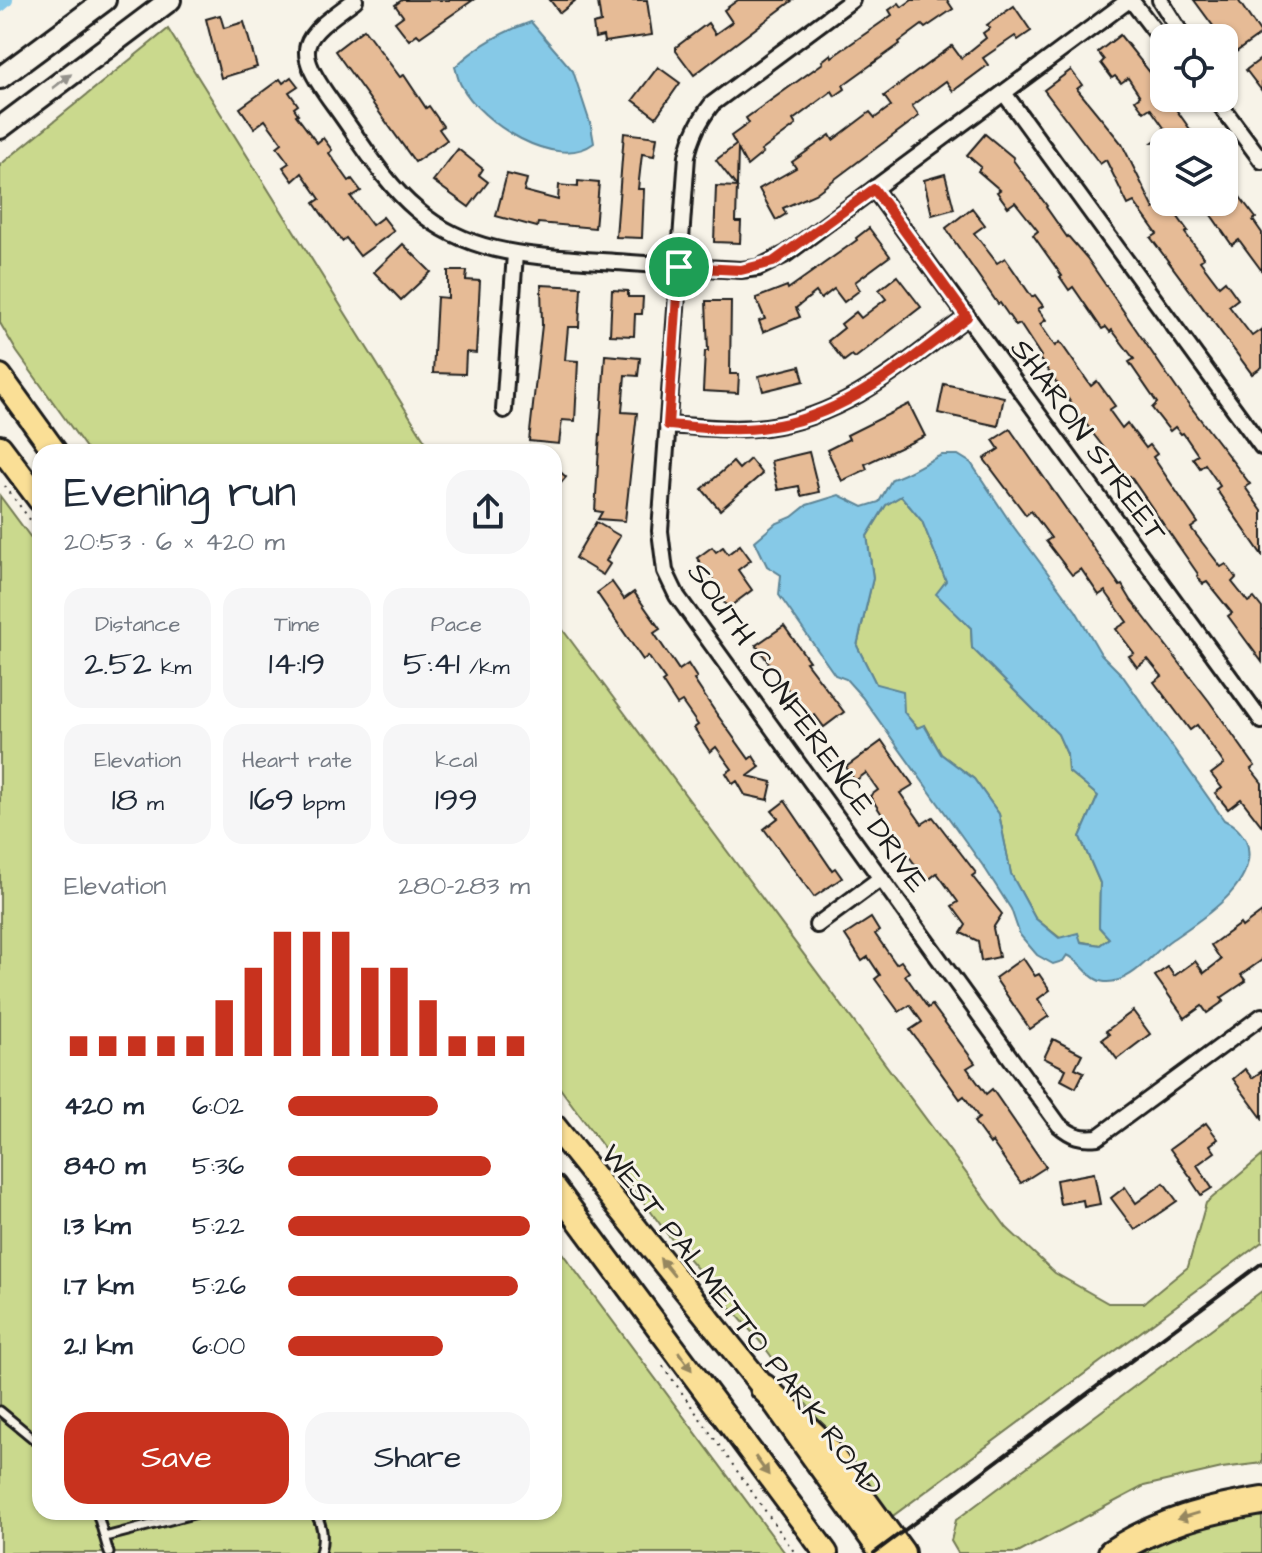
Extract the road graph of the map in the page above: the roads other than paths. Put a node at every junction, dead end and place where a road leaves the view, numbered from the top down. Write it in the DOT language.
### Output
graph roads {
  1 [pos="105,0"];
  2 [pos="170,0"];
  3 [pos="355,0"];
  4 [pos="852,0"];
  5 [pos="1130,0"];
  6 [pos="1160,0"];
  7 [pos="1175,24"];
  8 [pos="1150,25"];
  9 [pos="0,78"];
  10 [pos="1004,93"];
  11 [pos="1226,112"];
  12 [pos="0,128"];
  13 [pos="1262,161"];
  14 [pos="874,189"];
  15 [pos="515,254"];
  16 [pos="679,267"];
  17 [pos="967,317"];
  18 [pos="0,376"];
  19 [pos="504,410"];
  20 [pos="668,425"];
  21 [pos="49,444"];
  22 [pos="0,447"];
  23 [pos="1262,447"];
  24 [pos="32,489"];
  25 [pos="1262,721"];
  26 [pos="881,878"];
  27 [pos="817,925"];
  28 [pos="1262,1016"];
  29 [pos="562,1136"];
  30 [pos="562,1198"];
  31 [pos="764,1388"];
  32 [pos="0,1411"];
  33 [pos="32,1437"];
  34 [pos="1262,1501"];
  35 [pos="100,1520"];
  36 [pos="170,1520"];
  37 [pos="319,1520"];
  38 [pos="105,1537"];
  39 [pos="1113,1551"];
  40 [pos="109,1553"];
  41 [pos="320,1553"];
  42 [pos="826,1553"];
  43 [pos="882,1553"];
  44 [pos="901,1553"];
  1 -- 9 [label="main road"];
  12 -- 2 [label="main road, one-way"];
  3 -- 15 [label="street"];
  4 -- 16 [label="street, SOUTH CONFERENCE DRIVE"];
  5 -- 8 [label="street"];
  5 -- 10 [label="street"];
  6 -- 7 [label="street"];
  10 -- 14 [label="street"];
  10 -- 23 [label="street"];
  11 -- 13 [label="street"];
  14 -- 16 [label="street"];
  14 -- 17 [label="street, SHARON STREET"];
  15 -- 16 [label="street"];
  15 -- 19 [label="street"];
  16 -- 20 [label="street, SOUTH CONFERENCE DRIVE"];
  17 -- 20 [label="street"];
  17 -- 25 [label="street, SHARON STREET"];
  18 -- 21 [label="main road"];
  20 -- 26 [label="street, SOUTH CONFERENCE DRIVE"];
  22 -- 24 [label="main road"];
  26 -- 27 [label="street"];
  26 -- 28 [label="street, SOUTH CONFERENCE DRIVE"];
  31 -- 29 [label="main road, WEST PALMETTO PARK ROAD, one-way"];
  30 -- 42 [label="main road, one-way"];
  31 -- 43 [label="main road, WEST PALMETTO PARK ROAD"];
  31 -- 44 [label="highway"];
  32 -- 33 [label="lane"];
  34 -- 39 [label="highway, one-way"];
  35 -- 38 [label="lane"];
  36 -- 38 [label="lane"];
  37 -- 41 [label="lane"];
  38 -- 40 [label="lane"];
}
